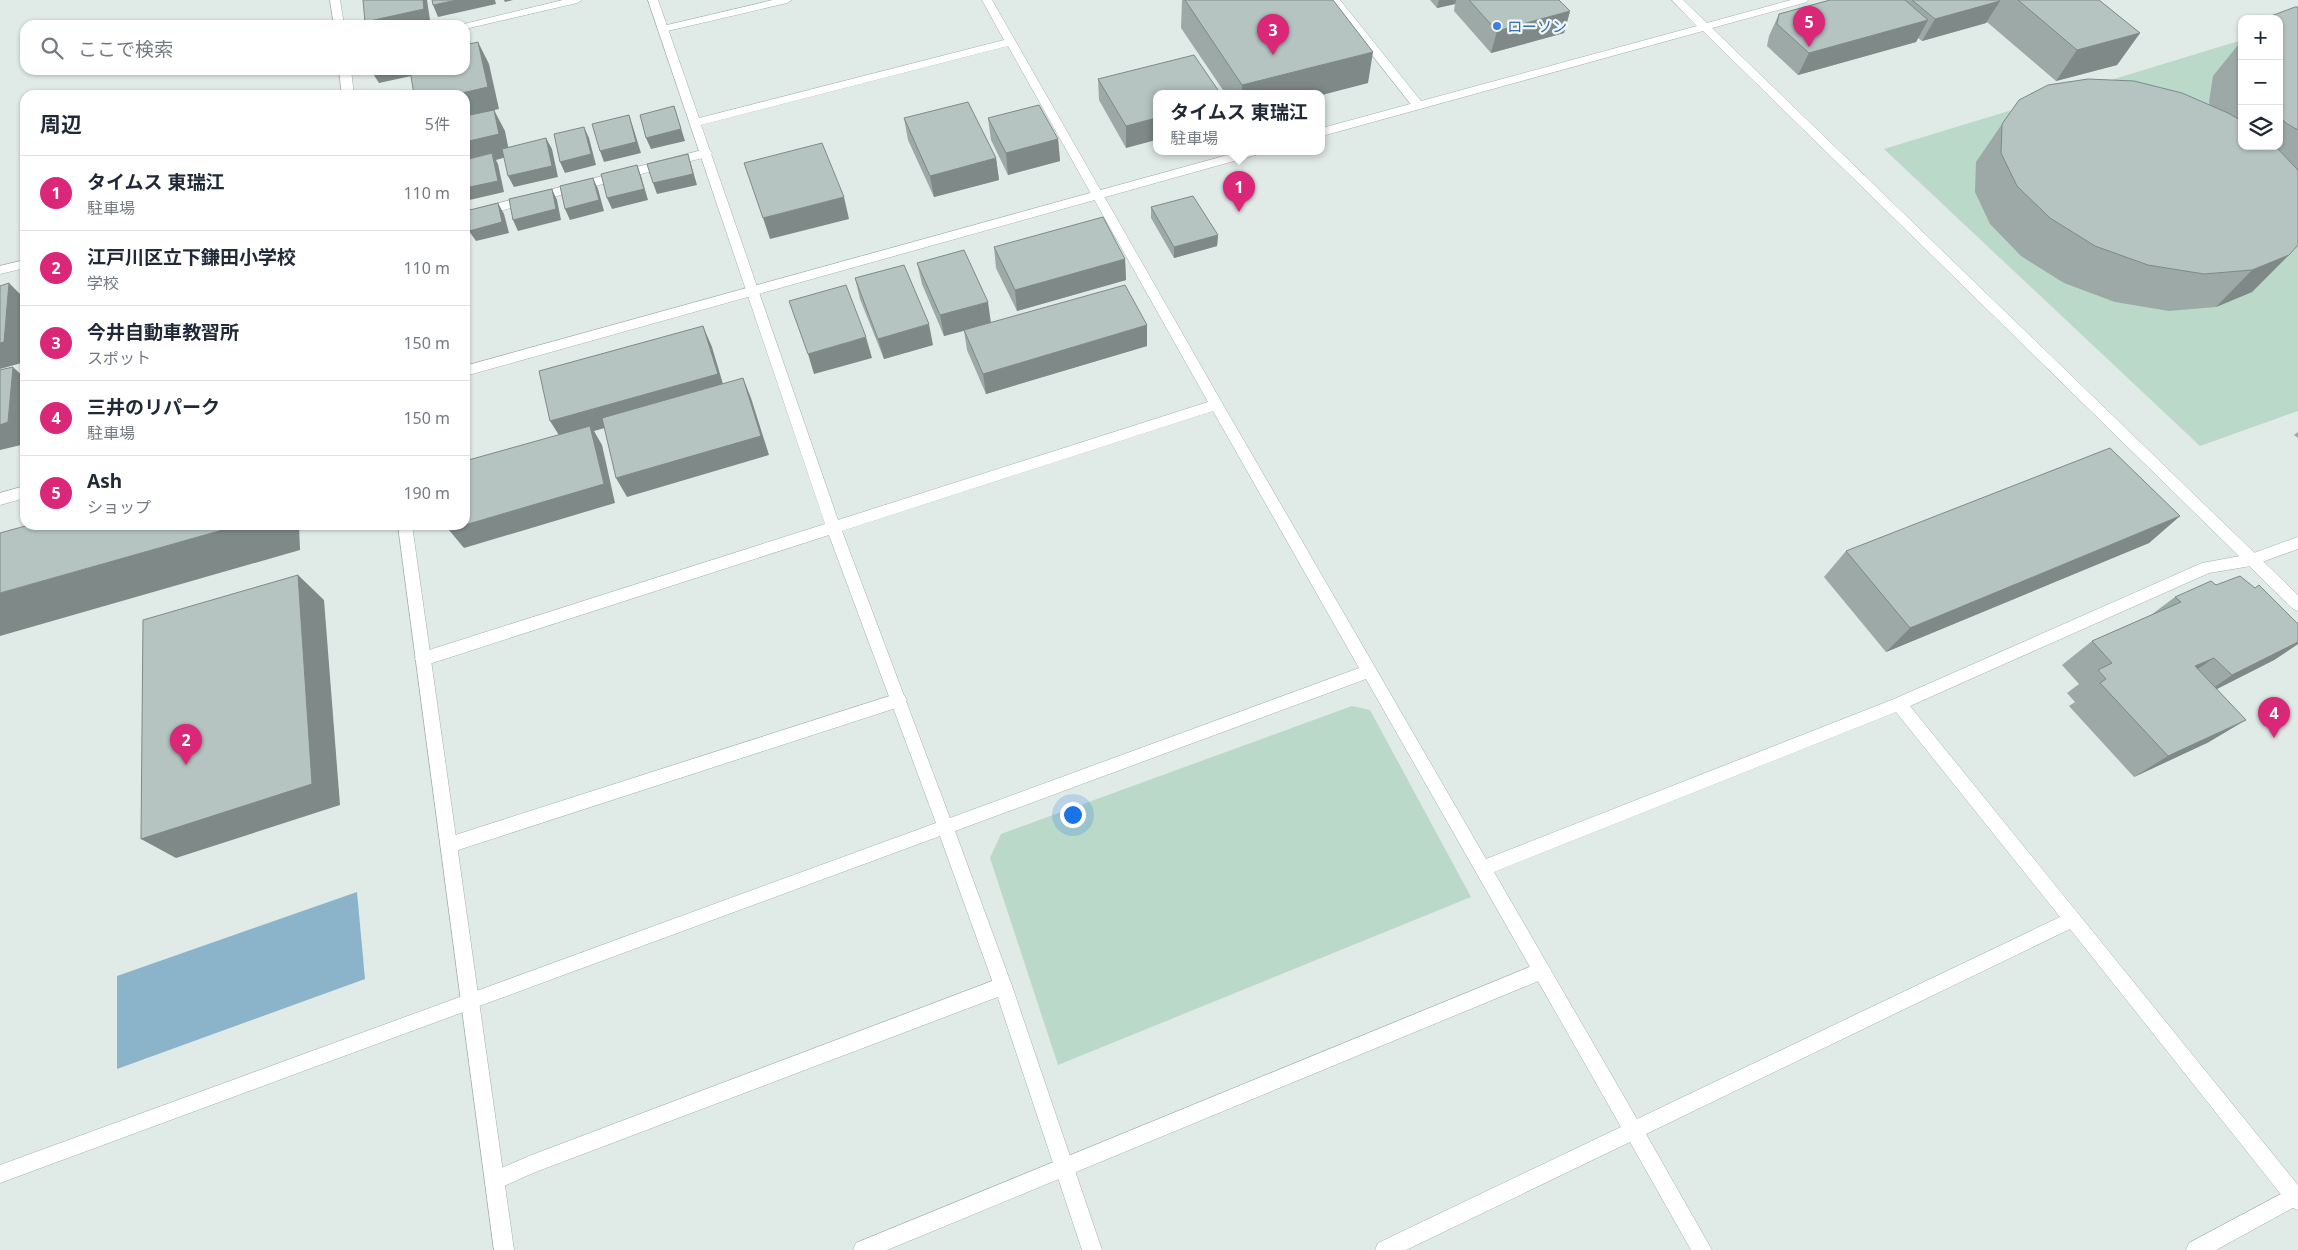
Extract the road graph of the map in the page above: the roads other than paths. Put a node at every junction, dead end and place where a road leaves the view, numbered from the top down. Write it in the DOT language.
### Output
graph roads {
  1 [pos="336,0"];
  2 [pos="577,0"];
  3 [pos="653,0"];
  4 [pos="787,0"];
  5 [pos="987,0"];
  6 [pos="1334,0"];
  7 [pos="1677,0"];
  8 [pos="1803,0"];
  9 [pos="338,20"];
  10 [pos="470,25"];
  11 [pos="1705,28"];
  12 [pos="663,29"];
  13 [pos="1011,42"];
  14 [pos="346,75"];
  15 [pos="347,90"];
  16 [pos="1417,104"];
  17 [pos="695,123"];
  18 [pos="1325,131"];
  19 [pos="706,153"];
  20 [pos="1241,155"];
  21 [pos="1098,196"];
  22 [pos="470,215"];
  23 [pos="20,265"];
  24 [pos="0,270"];
  25 [pos="752,292"];
  26 [pos="470,370"];
  27 [pos="1216,405"];
  28 [pos="20,493"];
  29 [pos="0,499"];
  30 [pos="833,527"];
  31 [pos="406,530"];
  32 [pos="2298,543"];
  33 [pos="2252,560"];
  34 [pos="2298,605"];
  35 [pos="423,658"];
  36 [pos="1370,671"];
  37 [pos="899,700"];
  38 [pos="1899,704"];
  39 [pos="945,827"];
  40 [pos="449,845"];
  41 [pos="1483,868"];
  42 [pos="2071,920"];
  43 [pos="1542,971"];
  44 [pos="1003,986"];
  45 [pos="470,1003"];
  46 [pos="1633,1131"];
  47 [pos="1064,1166"];
  48 [pos="0,1174"];
  49 [pos="495,1181"];
  50 [pos="2297,1197"];
  51 [pos="504,1250"];
  52 [pos="863,1250"];
  53 [pos="1092,1250"];
  54 [pos="1385,1250"];
  55 [pos="1702,1250"];
  56 [pos="2196,1250"];
  1 -- 9 [label="street"];
  2 -- 10 [label="street"];
  3 -- 12 [label="street"];
  4 -- 12 [label="street"];
  5 -- 13 [label="street"];
  6 -- 16 [label="street"];
  7 -- 11 [label="street"];
  8 -- 11 [label="street"];
  11 -- 16 [label="street"];
  11 -- 33 [label="street"];
  12 -- 17 [label="street"];
  13 -- 17 [label="street"];
  13 -- 21 [label="street"];
  14 -- 15 [label="street"];
  16 -- 18 [label="street"];
  17 -- 19 [label="street"];
  19 -- 22 [label="street"];
  19 -- 25 [label="street"];
  20 -- 21 [label="street"];
  21 -- 25 [label="street"];
  21 -- 27 [label="street"];
  23 -- 24 [label="street"];
  25 -- 26 [label="street"];
  25 -- 30 [label="street"];
  27 -- 30 [label="street"];
  27 -- 36 [label="street"];
  28 -- 29 [label="street"];
  30 -- 35 [label="street"];
  30 -- 37 [label="street"];
  31 -- 35 [label="street"];
  32 -- 33 [label="street"];
  33 -- 34 [label="street"];
  33 -- 38 [label="street"];
  35 -- 40 [label="street"];
  36 -- 39 [label="street"];
  36 -- 41 [label="street"];
  37 -- 39 [label="street"];
  37 -- 40 [label="street"];
  38 -- 41 [label="street"];
  38 -- 42 [label="street"];
  39 -- 44 [label="street"];
  39 -- 45 [label="street"];
  40 -- 45 [label="street"];
  41 -- 43 [label="street"];
  42 -- 46 [label="street"];
  42 -- 50 [label="street"];
  43 -- 46 [label="street"];
  43 -- 47 [label="street"];
  44 -- 47 [label="street"];
  44 -- 49 [label="street"];
  45 -- 48 [label="street"];
  45 -- 49 [label="street"];
  46 -- 54 [label="street"];
  46 -- 55 [label="street"];
  47 -- 52 [label="street"];
  47 -- 53 [label="street"];
  49 -- 51 [label="street"];
  50 -- 56 [label="street"];
}
